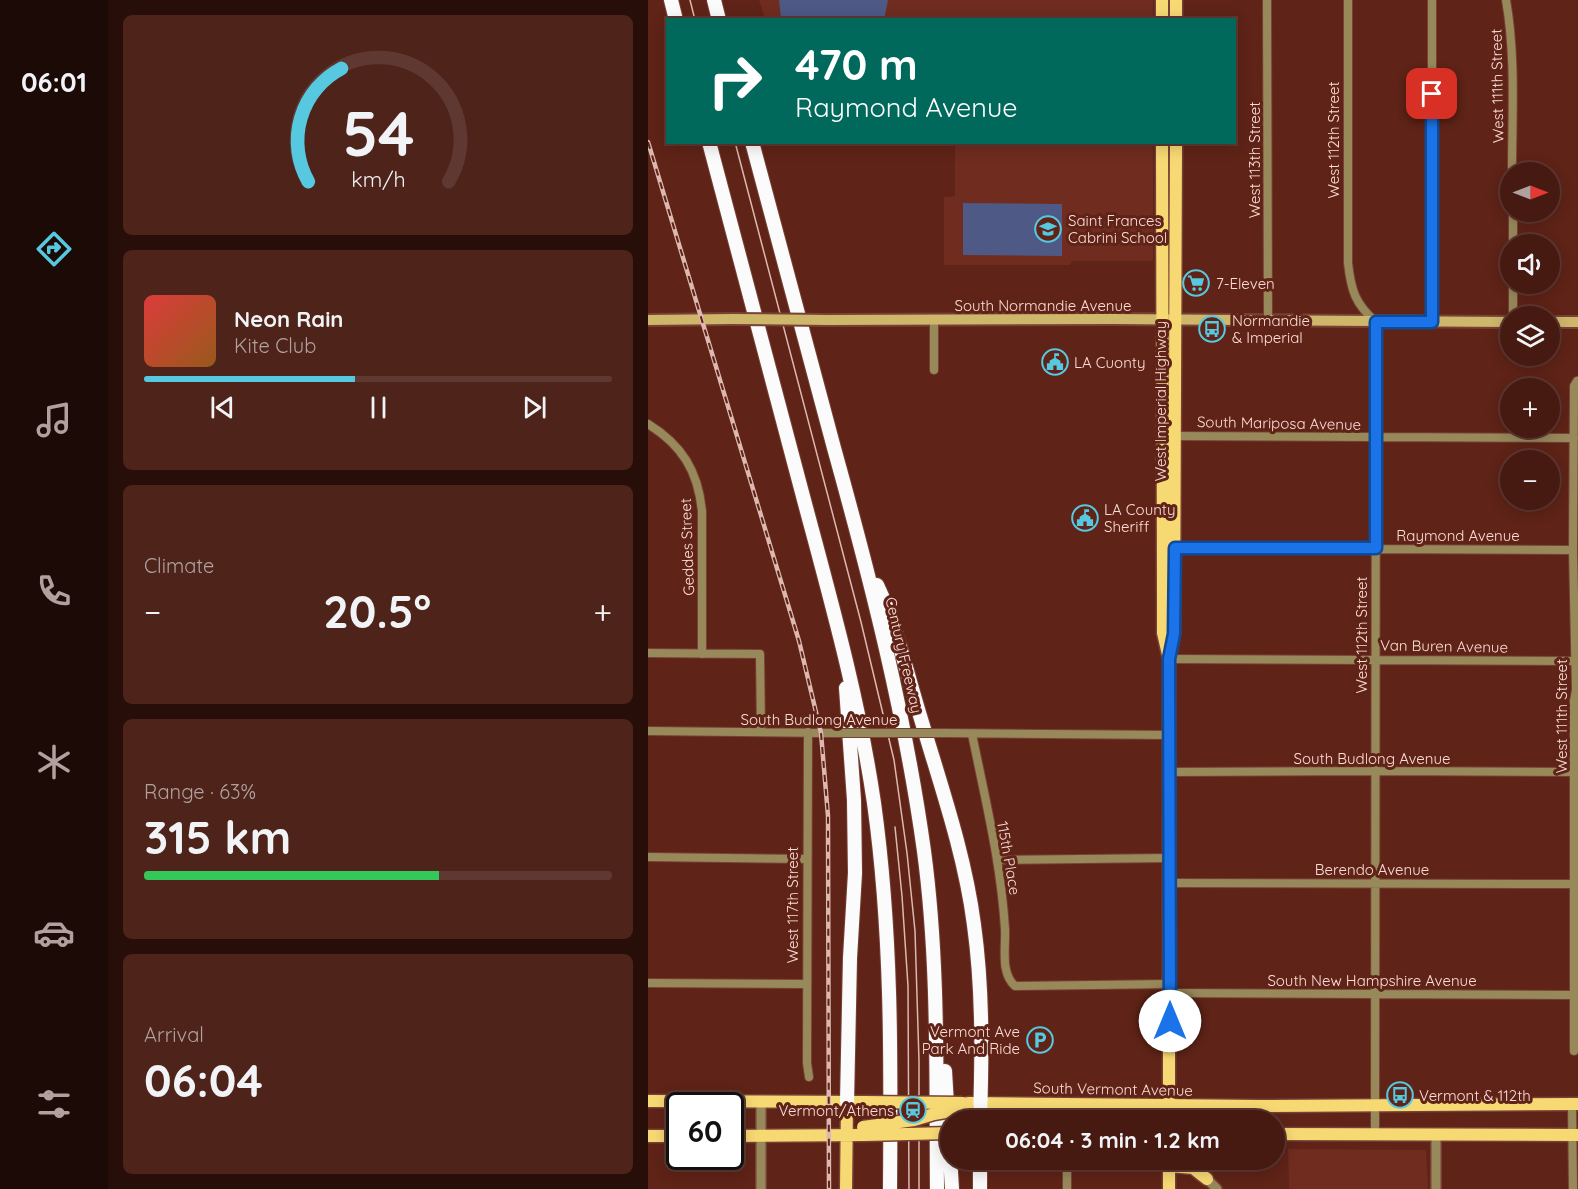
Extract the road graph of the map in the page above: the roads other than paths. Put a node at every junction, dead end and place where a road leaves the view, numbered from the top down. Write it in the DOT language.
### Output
graph roads {
  1 [pos="671,0"];
  2 [pos="714,0"];
  3 [pos="1162,0"];
  4 [pos="1176,0"];
  5 [pos="1267,0"];
  6 [pos="1348,0"];
  7 [pos="1432,0"];
  8 [pos="1506,0"];
  9 [pos="676,18"];
  10 [pos="718,18"];
  11 [pos="1162,18"];
  12 [pos="1176,18"];
  13 [pos="710,144"];
  14 [pos="753,144"];
  15 [pos="1162,144"];
  16 [pos="1176,144"];
  17 [pos="1512,162"];
  18 [pos="648,320"];
  19 [pos="934,320"];
  20 [pos="1170,320"];
  21 [pos="1268,321"];
  22 [pos="1376,322"];
  23 [pos="1432,322"];
  24 [pos="1500,322"];
  25 [pos="1560,322"];
  26 [pos="1578,322"];
  27 [pos="934,370"];
  28 [pos="1577,381"];
  29 [pos="648,424"];
  30 [pos="1169,436"];
  31 [pos="1376,438"];
  32 [pos="1574,438"];
  33 [pos="1169,548"];
  34 [pos="1376,548"];
  35 [pos="1573,550"];
  36 [pos="864,559"];
  37 [pos="1163,567"];
  38 [pos="1174,634"];
  39 [pos="843,646"];
  40 [pos="648,653"];
  41 [pos="702,654"];
  42 [pos="1169,659"];
  43 [pos="1376,659"];
  44 [pos="1575,661"];
  45 [pos="1576,701"];
  46 [pos="648,731"];
  47 [pos="760,732"];
  48 [pos="808,732"];
  49 [pos="972,734"];
  50 [pos="1169,735"];
  51 [pos="1376,771"];
  52 [pos="1169,772"];
  53 [pos="1575,772"];
  54 [pos="648,857"];
  55 [pos="1169,858"];
  56 [pos="806,859"];
  57 [pos="997,860"];
  58 [pos="1169,882"];
  59 [pos="1377,882"];
  60 [pos="1574,884"];
  61 [pos="930,902"];
  62 [pos="648,983"];
  63 [pos="806,984"];
  64 [pos="1015,986"];
  65 [pos="1170,988"];
  66 [pos="1377,993"];
  67 [pos="1574,995"];
  68 [pos="1574,1051"];
  69 [pos="809,1077"];
  70 [pos="648,1101"];
  71 [pos="761,1101"];
  72 [pos="847,1102"];
  73 [pos="1376,1104"];
  74 [pos="1575,1104"];
  75 [pos="972,1105"];
  76 [pos="1170,1105"];
  77 [pos="975,1110"];
  78 [pos="1170,1110"];
  79 [pos="863,1131"];
  80 [pos="940,1133"];
  81 [pos="1285,1134"];
  82 [pos="1436,1134"];
  83 [pos="846,1135"];
  84 [pos="1376,1135"];
  85 [pos="1575,1135"];
  86 [pos="648,1136"];
  87 [pos="666,1136"];
  88 [pos="744,1136"];
  89 [pos="761,1136"];
  90 [pos="980,1170"];
  91 [pos="1067,1170"];
  92 [pos="1169,1170"];
  93 [pos="1196,1170"];
  94 [pos="1203,1170"];
  95 [pos="1207,1179"];
  96 [pos="761,1189"];
  97 [pos="846,1189"];
  98 [pos="890,1189"];
  99 [pos="935,1189"];
  100 [pos="952,1189"];
  101 [pos="980,1189"];
  102 [pos="1067,1189"];
  103 [pos="1169,1189"];
  104 [pos="1217,1189"];
  105 [pos="1436,1189"];
  106 [pos="1573,1189"];
  1 -- 9 [label="highway"];
  2 -- 10 [label="highway"];
  3 -- 11 [label="main road"];
  4 -- 12 [label="main road"];
  5 -- 21 [label="street, West 113th Street"];
  6 -- 22 [label="street, West 112th Street"];
  7 -- 23 [label="street"];
  8 -- 17 [label="street, West 111th Street"];
  13 -- 39 [label="highway"];
  14 -- 36 [label="highway, Century Freeway"];
  15 -- 20 [label="main road, West Imperial Highway"];
  16 -- 20 [label="main road, West Imperial Highway"];
  18 -- 19 [label="main road, South Normandie Avenue, bridge"];
  19 -- 20 [label="main road, South Normandie Avenue"];
  19 -- 27 [label="street"];
  20 -- 21 [label="main road, South Normandie Avenue"];
  20 -- 30 [label="main road, West Imperial Highway"];
  21 -- 22 [label="main road, South Normandie Avenue"];
  22 -- 23 [label="main road, South Normandie Avenue"];
  22 -- 31 [label="street, West 112th Street"];
  23 -- 24 [label="main road, South Normandie Avenue"];
  25 -- 26 [label="main road"];
  28 -- 32 [label="street, West 111th Street"];
  29 -- 41 [label="street, Geddes Street"];
  30 -- 31 [label="street, South Mariposa Avenue"];
  30 -- 33 [label="main road, West Imperial Highway"];
  31 -- 32 [label="street, South Mariposa Avenue"];
  31 -- 34 [label="street, West 112th Street"];
  32 -- 35 [label="street, West 111th Street"];
  33 -- 34 [label="street, Raymond Avenue"];
  33 -- 37 [label="main road, West Imperial Highway"];
  33 -- 38 [label="main road, West Imperial Highway"];
  34 -- 35 [label="street, Raymond Avenue"];
  34 -- 43 [label="street, West 112th Street"];
  35 -- 44 [label="street, West 111th Street"];
  36 -- 61 [label="highway, Century Freeway"];
  36 -- 75 [label="highway"];
  37 -- 38 [label="main road"];
  37 -- 42 [label="main road, West Imperial Highway"];
  38 -- 42 [label="main road, West Imperial Highway"];
  39 -- 72 [label="highway"];
  39 -- 98 [label="highway"];
  40 -- 41 [label="street"];
  41 -- 47 [label="street"];
  42 -- 43 [label="street, Van Buren Avenue"];
  42 -- 50 [label="main road, West Imperial Highway"];
  43 -- 44 [label="street, Van Buren Avenue"];
  43 -- 51 [label="street, West 112th Street"];
  44 -- 45 [label="street, West 111th Street"];
  45 -- 53 [label="street, West 111th Street"];
  46 -- 47 [label="street, South Budlong Avenue"];
  47 -- 48 [label="street, South Budlong Avenue"];
  48 -- 49 [label="street, South Budlong Avenue, bridge"];
  48 -- 56 [label="street, West 117th Street"];
  49 -- 50 [label="street, South Budlong Avenue"];
  49 -- 57 [label="street, 115th Place"];
  50 -- 52 [label="main road, West Imperial Highway"];
  51 -- 52 [label="street, South Budlong Avenue"];
  51 -- 53 [label="street, South Budlong Avenue"];
  51 -- 59 [label="street, West 112th Street"];
  52 -- 55 [label="main road, West Imperial Highway"];
  53 -- 60 [label="street, West 111th Street"];
  54 -- 56 [label="street"];
  55 -- 57 [label="street"];
  55 -- 58 [label="main road, West Imperial Highway"];
  56 -- 63 [label="street, West 117th Street"];
  57 -- 64 [label="street, 115th Place"];
  58 -- 59 [label="street, Berendo Avenue"];
  58 -- 65 [label="main road, West Imperial Highway"];
  59 -- 60 [label="street, Berendo Avenue"];
  59 -- 66 [label="street, West 112th Street"];
  60 -- 67 [label="street, West 111th Street"];
  61 -- 99 [label="highway, Century Freeway"];
  61 -- 100 [label="highway"];
  62 -- 63 [label="street"];
  63 -- 69 [label="street, West 117th Street"];
  64 -- 65 [label="street, South New Hampshire Avenue"];
  65 -- 66 [label="street, South New Hampshire Avenue"];
  65 -- 76 [label="main road, West Imperial Highway"];
  66 -- 67 [label="street, South New Hampshire Avenue"];
  66 -- 73 [label="street, West 112th Street"];
  67 -- 68 [label="street, West 111th Street"];
  70 -- 71 [label="main road, South Vermont Avenue"];
  71 -- 72 [label="main road, South Vermont Avenue"];
  71 -- 89 [label="street"];
  72 -- 75 [label="main road, South Vermont Avenue, bridge"];
  72 -- 83 [label="main road"];
  73 -- 74 [label="main road, South Vermont Avenue"];
  73 -- 76 [label="main road, South Vermont Avenue"];
  73 -- 84 [label="street, West 112th Street"];
  74 -- 85 [label="street"];
  75 -- 76 [label="main road, South Vermont Avenue"];
  75 -- 77 [label="highway"];
  75 -- 79 [label="main road, bridge"];
  76 -- 78 [label="main road, West Imperial Highway"];
  79 -- 80 [label="main road, bridge"];
  79 -- 83 [label="main road"];
  81 -- 84 [label="main road"];
  82 -- 84 [label="main road"];
  82 -- 85 [label="main road"];
  82 -- 105 [label="street"];
  83 -- 89 [label="main road"];
  83 -- 97 [label="main road"];
  85 -- 106 [label="street"];
  86 -- 87 [label="main road"];
  88 -- 89 [label="main road"];
  89 -- 96 [label="street"];
  90 -- 101 [label="highway"];
  91 -- 102 [label="street"];
  92 -- 103 [label="main road"];
  93 -- 95 [label="main road"];
  94 -- 95 [label="main road"];
  95 -- 104 [label="street"];
}
